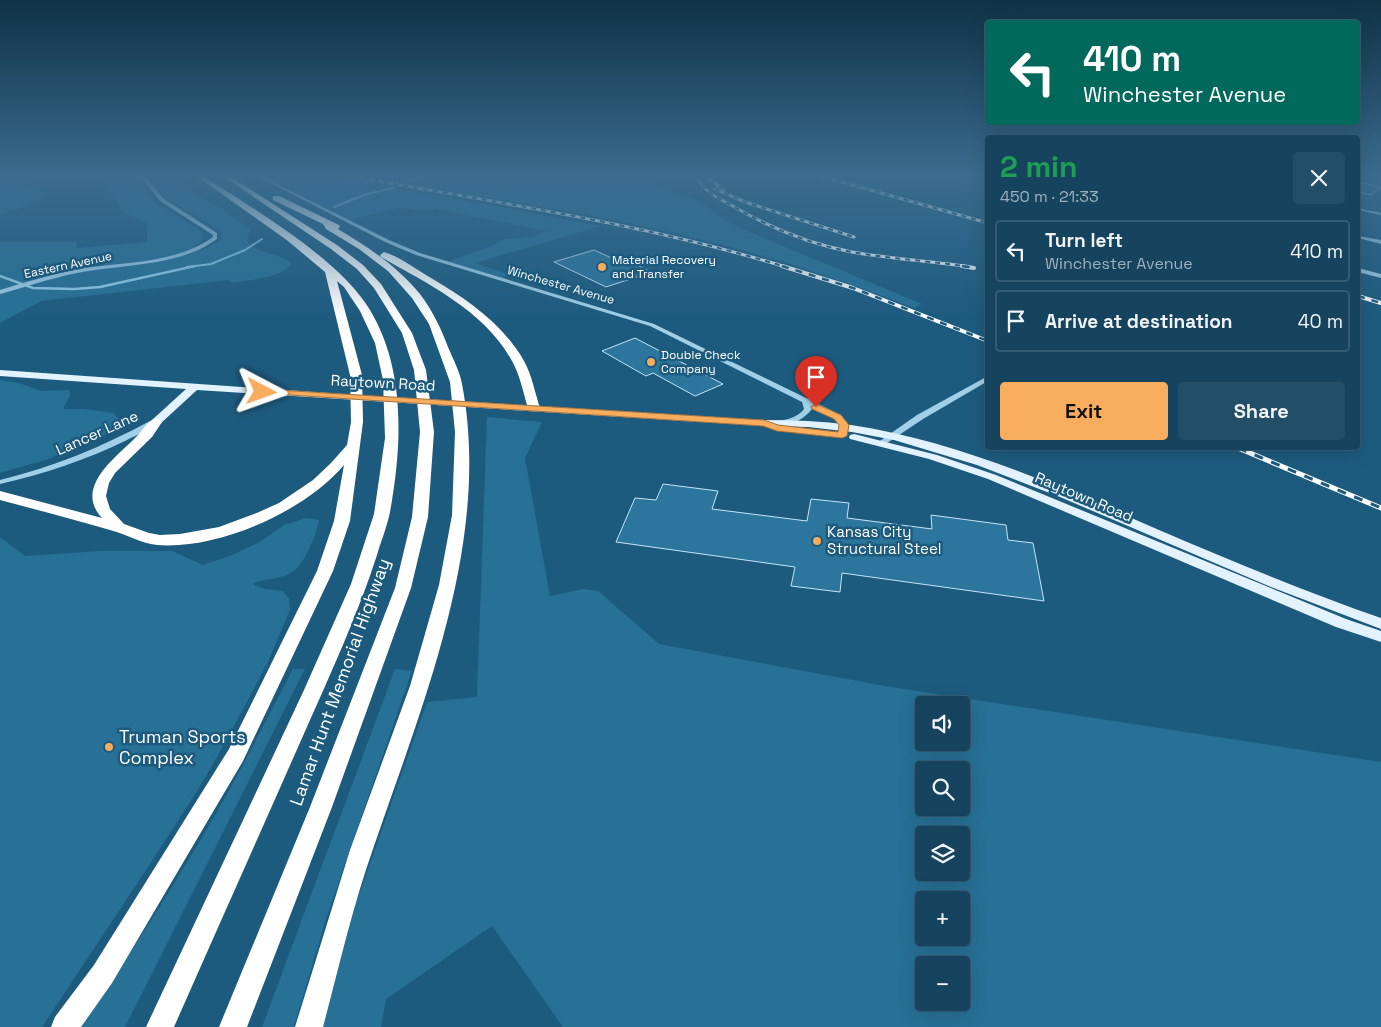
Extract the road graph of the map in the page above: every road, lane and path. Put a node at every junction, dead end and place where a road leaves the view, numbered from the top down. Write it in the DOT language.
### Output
graph roads {
  1 [pos="198,223"];
  2 [pos="268,223"];
  3 [pos="298,223"];
  4 [pos="351,223"];
  5 [pos="327,224"];
  6 [pos="1360,237"];
  7 [pos="1381,242"];
  8 [pos="329,269"];
  9 [pos="1360,271"];
  10 [pos="1381,276"];
  11 [pos="0,292"];
  12 [pos="0,373"];
  13 [pos="985,380"];
  14 [pos="194,387"];
  15 [pos="805,402"];
  16 [pos="534,408"];
  17 [pos="156,422"];
  18 [pos="782,422"];
  19 [pos="764,423"];
  20 [pos="843,432"];
  21 [pos="886,440"];
  22 [pos="353,446"];
  23 [pos="0,482"];
  24 [pos="0,495"];
  25 [pos="120,528"];
  26 [pos="1346,618"];
  27 [pos="1381,624"];
  28 [pos="1381,637"];
  29 [pos="65,1027"];
  30 [pos="160,1027"];
  31 [pos="233,1027"];
  32 [pos="309,1027"];
  1 -- 11 [label="street, Eastern Avenue"];
  2 -- 8 [label="highway, Lamar Hunt Memorial Highway"];
  3 -- 31 [label="highway, Lamar Hunt Memorial Highway"];
  4 -- 15 [label="street, Winchester Avenue"];
  5 -- 16 [label="highway"];
  5 -- 32 [label="highway"];
  6 -- 7 [label="street"];
  8 -- 22 [label="highway"];
  8 -- 30 [label="highway, Lamar Hunt Memorial Highway"];
  9 -- 10 [label="street"];
  12 -- 14 [label="main road, Raytown Road"];
  13 -- 21 [label="street"];
  14 -- 16 [label="main road, Raytown Road"];
  14 -- 17 [label="main road, Lancer Lane"];
  15 -- 18 [label="street"];
  15 -- 20 [label="street, Winchester Avenue"];
  16 -- 19 [label="main road, Raytown Road"];
  17 -- 23 [label="street, Lancer Lane"];
  17 -- 25 [label="highway"];
  18 -- 19 [label="main road, Raytown Road"];
  18 -- 20 [label="main road, Raytown Road"];
  19 -- 20 [label="main road, Raytown Road"];
  20 -- 21 [label="main road, Raytown Road"];
  21 -- 26 [label="main road, Raytown Road"];
  22 -- 25 [label="highway"];
  22 -- 29 [label="highway"];
  24 -- 25 [label="highway"];
  26 -- 27 [label="main road, Raytown Road"];
  26 -- 28 [label="main road, Raytown Road"];
}
